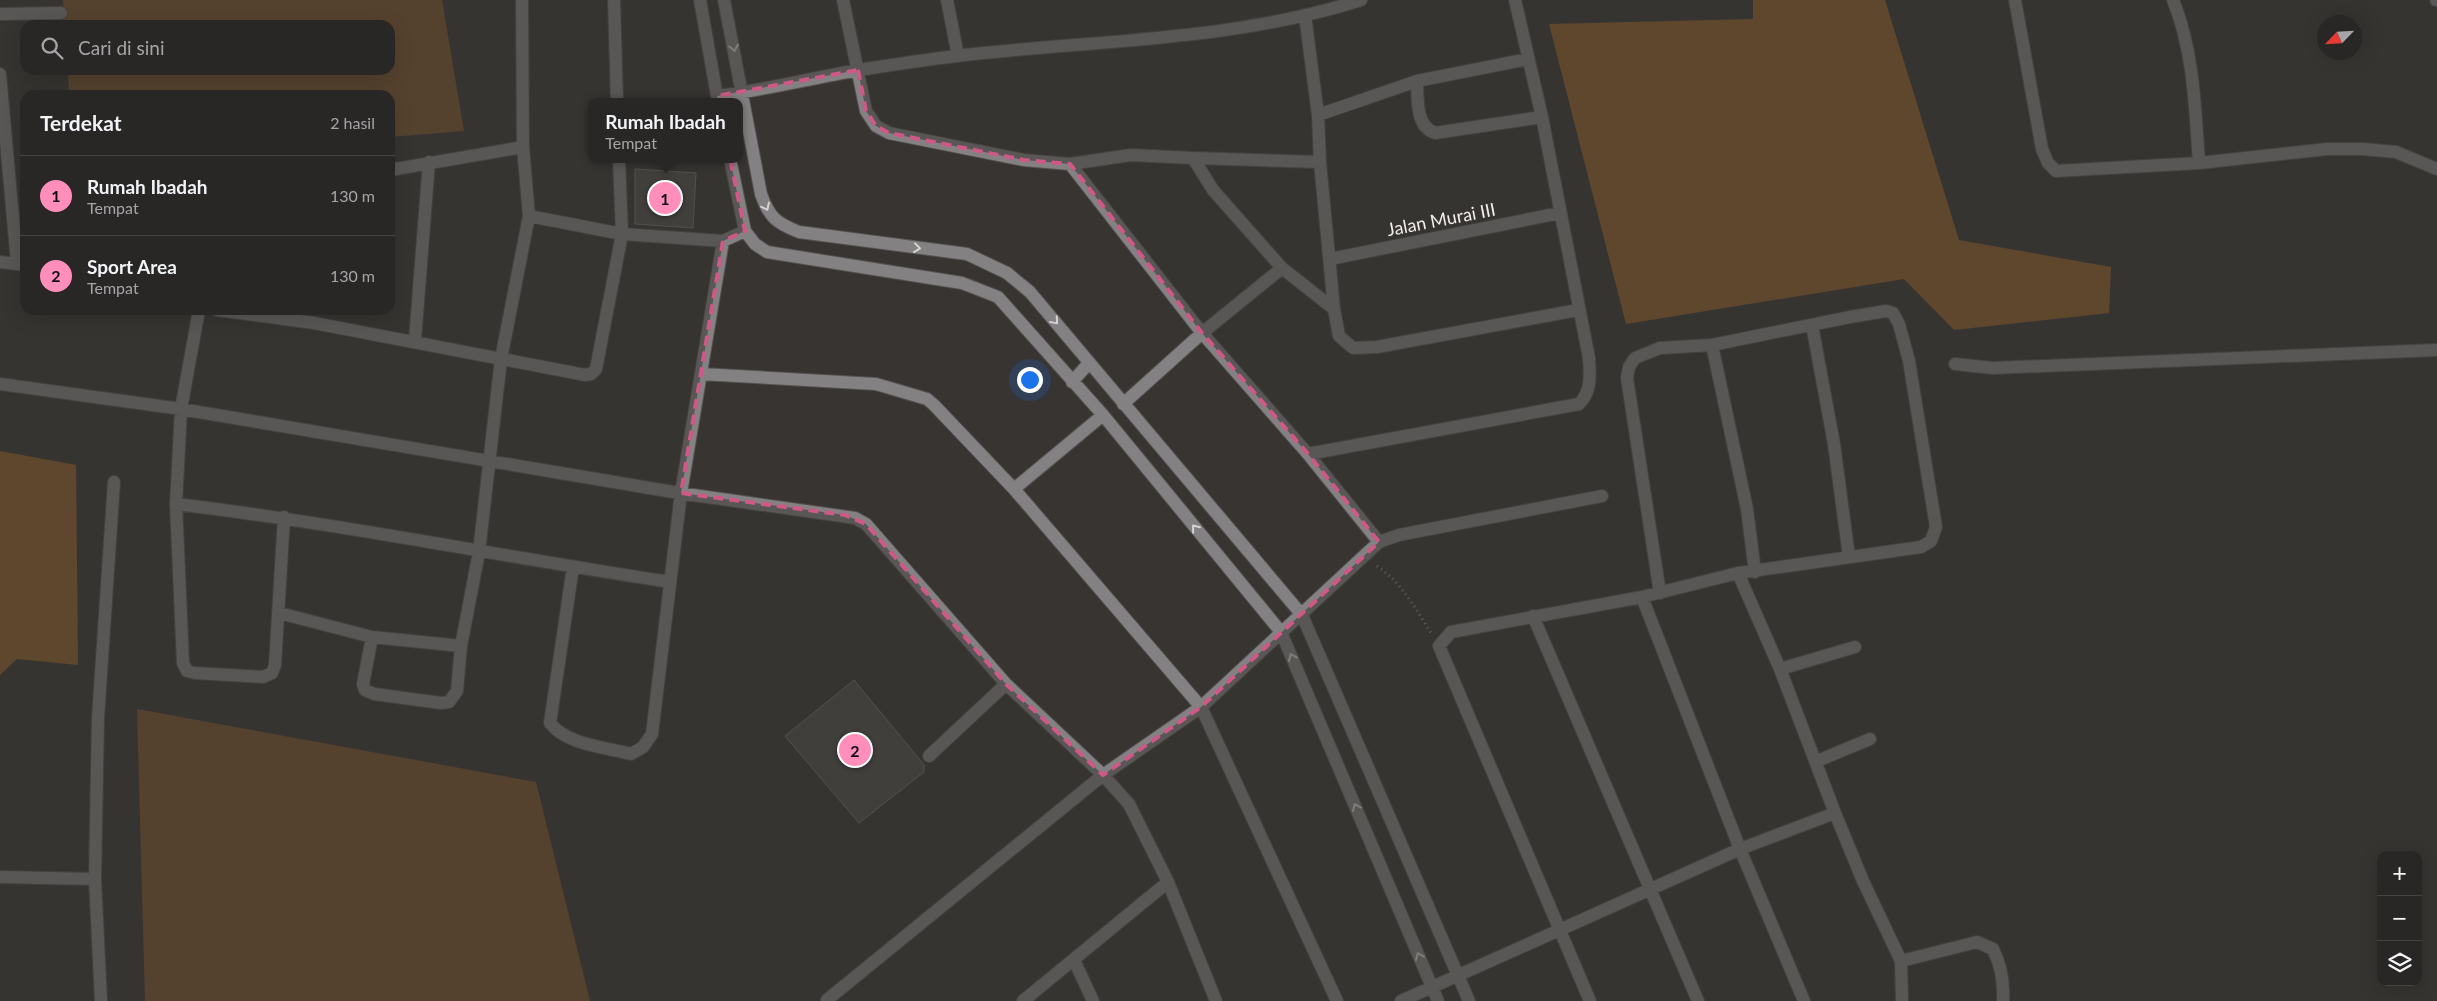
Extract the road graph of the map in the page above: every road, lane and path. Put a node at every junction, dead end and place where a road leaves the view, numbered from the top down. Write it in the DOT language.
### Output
graph roads {
  1 [pos="522,0"];
  2 [pos="614,0"];
  3 [pos="700,0"];
  4 [pos="724,0"];
  5 [pos="843,0"];
  6 [pos="947,0"];
  7 [pos="1515,0"];
  8 [pos="2015,0"];
  9 [pos="2173,0"];
  10 [pos="1352,1"];
  11 [pos="61,13"];
  12 [pos="0,14"];
  13 [pos="1305,16"];
  14 [pos="958,56"];
  15 [pos="1528,59"];
  16 [pos="858,70"];
  17 [pos="0,74"];
  18 [pos="1417,81"];
  19 [pos="743,92"];
  20 [pos="617,98"];
  21 [pos="718,98"];
  22 [pos="722,98"];
  23 [pos="1318,115"];
  24 [pos="1542,117"];
  25 [pos="523,147"];
  26 [pos="1193,158"];
  27 [pos="429,162"];
  28 [pos="1320,162"];
  29 [pos="619,163"];
  30 [pos="731,163"];
  31 [pos="2199,163"];
  32 [pos="1070,164"];
  33 [pos="2437,168"];
  34 [pos="395,169"];
  35 [pos="1560,213"];
  36 [pos="529,216"];
  37 [pos="744,231"];
  38 [pos="622,234"];
  39 [pos="723,241"];
  40 [pos="20,255"];
  41 [pos="1330,259"];
  42 [pos="0,262"];
  43 [pos="20,264"];
  44 [pos="1282,268"];
  45 [pos="1334,309"];
  46 [pos="1578,310"];
  47 [pos="198,315"];
  48 [pos="299,315"];
  49 [pos="315,316"];
  50 [pos="1812,325"];
  51 [pos="1202,333"];
  52 [pos="414,340"];
  53 [pos="1712,345"];
  54 [pos="2437,350"];
  55 [pos="501,359"];
  56 [pos="1089,363"];
  57 [pos="1956,364"];
  58 [pos="701,374"];
  59 [pos="1072,382"];
  60 [pos="0,384"];
  61 [pos="1123,404"];
  62 [pos="181,409"];
  63 [pos="1103,415"];
  64 [pos="1308,454"];
  65 [pos="490,461"];
  66 [pos="114,482"];
  67 [pos="1014,489"];
  68 [pos="681,494"];
  69 [pos="1602,496"];
  70 [pos="176,504"];
  71 [pos="284,517"];
  72 [pos="1379,542"];
  73 [pos="479,552"];
  74 [pos="1363,556"];
  75 [pos="1849,557"];
  76 [pos="573,567"];
  77 [pos="1755,572"];
  78 [pos="1738,573"];
  79 [pos="670,582"];
  80 [pos="1660,593"];
  81 [pos="1642,597"];
  82 [pos="279,613"];
  83 [pos="1302,616"];
  84 [pos="1533,616"];
  85 [pos="1281,632"];
  86 [pos="372,637"];
  87 [pos="461,646"];
  88 [pos="1439,646"];
  89 [pos="1855,647"];
  90 [pos="1780,668"];
  91 [pos="1006,684"];
  92 [pos="1201,707"];
  93 [pos="1870,738"];
  94 [pos="929,756"];
  95 [pos="1817,760"];
  96 [pos="1103,775"];
  97 [pos="1835,812"];
  98 [pos="1740,849"];
  99 [pos="0,877"];
  100 [pos="95,879"];
  101 [pos="1168,882"];
  102 [pos="1652,888"];
  103 [pos="1560,929"];
  104 [pos="1074,960"];
  105 [pos="1901,961"];
  106 [pos="1459,976"];
  107 [pos="1433,988"];
  108 [pos="828,1000"];
  109 [pos="101,1001"];
  110 [pos="1023,1001"];
  111 [pos="1093,1001"];
  112 [pos="1216,1001"];
  113 [pos="1337,1001"];
  114 [pos="1401,1001"];
  115 [pos="1438,1001"];
  116 [pos="1469,1001"];
  117 [pos="1590,1001"];
  118 [pos="1698,1001"];
  119 [pos="1804,1001"];
  120 [pos="1902,1001"];
  121 [pos="2002,1001"];
  1 -- 25 [label="street"];
  2 -- 20 [label="street"];
  3 -- 21 [label="street"];
  4 -- 19 [label="street, one-way"];
  5 -- 16 [label="street"];
  6 -- 14 [label="street"];
  7 -- 15 [label="street"];
  8 -- 31 [label="street"];
  9 -- 31 [label="street"];
  10 -- 13 [label="street"];
  11 -- 12 [label="street"];
  13 -- 14 [label="street"];
  13 -- 23 [label="street"];
  14 -- 16 [label="street"];
  15 -- 18 [label="street"];
  15 -- 24 [label="street"];
  16 -- 19 [label="street"];
  16 -- 32 [label="street"];
  17 -- 40 [label="street"];
  18 -- 23 [label="street"];
  18 -- 24 [label="street"];
  19 -- 22 [label="street"];
  19 -- 56 [label="street, one-way"];
  23 -- 28 [label="street"];
  24 -- 35 [label="street"];
  25 -- 27 [label="street"];
  25 -- 36 [label="street"];
  26 -- 28 [label="street"];
  26 -- 32 [label="street"];
  26 -- 44 [label="street"];
  27 -- 34 [label="street"];
  27 -- 52 [label="street"];
  28 -- 41 [label="street"];
  29 -- 38 [label="street"];
  30 -- 37 [label="street"];
  31 -- 33 [label="street"];
  32 -- 51 [label="street"];
  35 -- 41 [label="street, Jalan Murai III"];
  35 -- 46 [label="street"];
  36 -- 38 [label="street"];
  36 -- 55 [label="street"];
  37 -- 39 [label="street"];
  37 -- 59 [label="street"];
  38 -- 39 [label="street"];
  38 -- 55 [label="street"];
  39 -- 58 [label="street"];
  41 -- 45 [label="street"];
  42 -- 43 [label="street"];
  44 -- 45 [label="street"];
  44 -- 51 [label="street"];
  45 -- 46 [label="street"];
  46 -- 64 [label="street"];
  47 -- 62 [label="street"];
  48 -- 49 [label="street"];
  49 -- 52 [label="street"];
  50 -- 53 [label="street"];
  50 -- 75 [label="street"];
  50 -- 75 [label="street"];
  51 -- 61 [label="street"];
  51 -- 64 [label="street"];
  52 -- 55 [label="street"];
  53 -- 77 [label="street"];
  53 -- 80 [label="street"];
  54 -- 57 [label="street"];
  55 -- 65 [label="street"];
  56 -- 59 [label="street"];
  56 -- 61 [label="street"];
  58 -- 67 [label="street"];
  58 -- 68 [label="street"];
  59 -- 63 [label="street"];
  60 -- 62 [label="street"];
  61 -- 83 [label="street"];
  62 -- 65 [label="street"];
  62 -- 70 [label="street"];
  63 -- 67 [label="street"];
  85 -- 63 [label="street, one-way"];
  64 -- 72 [label="street"];
  65 -- 68 [label="street"];
  65 -- 73 [label="street"];
  66 -- 100 [label="street"];
  67 -- 92 [label="street"];
  68 -- 79 [label="street"];
  68 -- 91 [label="street"];
  69 -- 72 [label="street"];
  70 -- 71 [label="street"];
  70 -- 82 [label="street"];
  71 -- 73 [label="street"];
  71 -- 82 [label="street"];
  72 -- 74 [label="street"];
  73 -- 76 [label="street"];
  73 -- 87 [label="street"];
  74 -- 83 [label="street"];
  74 -- 88 [label="path"];
  75 -- 77 [label="street"];
  76 -- 79 [label="street"];
  76 -- 79 [label="street"];
  77 -- 78 [label="street"];
  78 -- 80 [label="street"];
  78 -- 90 [label="street"];
  80 -- 81 [label="street"];
  81 -- 84 [label="street"];
  81 -- 98 [label="street"];
  82 -- 86 [label="street"];
  83 -- 85 [label="street"];
  83 -- 106 [label="street"];
  84 -- 88 [label="street"];
  84 -- 102 [label="street"];
  85 -- 92 [label="street"];
  107 -- 85 [label="street, one-way"];
  86 -- 87 [label="street"];
  86 -- 87 [label="street"];
  88 -- 103 [label="street"];
  89 -- 90 [label="street"];
  90 -- 95 [label="street"];
  91 -- 94 [label="street"];
  91 -- 96 [label="street"];
  92 -- 96 [label="street"];
  92 -- 113 [label="street"];
  93 -- 95 [label="street"];
  95 -- 97 [label="street"];
  96 -- 101 [label="street"];
  96 -- 108 [label="street"];
  97 -- 98 [label="street"];
  97 -- 105 [label="street"];
  98 -- 102 [label="street"];
  98 -- 119 [label="street"];
  99 -- 100 [label="street"];
  100 -- 109 [label="street"];
  101 -- 104 [label="street"];
  101 -- 112 [label="street"];
  102 -- 103 [label="street"];
  102 -- 118 [label="street"];
  103 -- 106 [label="street"];
  103 -- 117 [label="street"];
  104 -- 110 [label="street"];
  104 -- 111 [label="street"];
  105 -- 120 [label="street"];
  105 -- 121 [label="street"];
  106 -- 107 [label="street"];
  106 -- 116 [label="street"];
  107 -- 114 [label="street"];
  107 -- 115 [label="street"];
}
